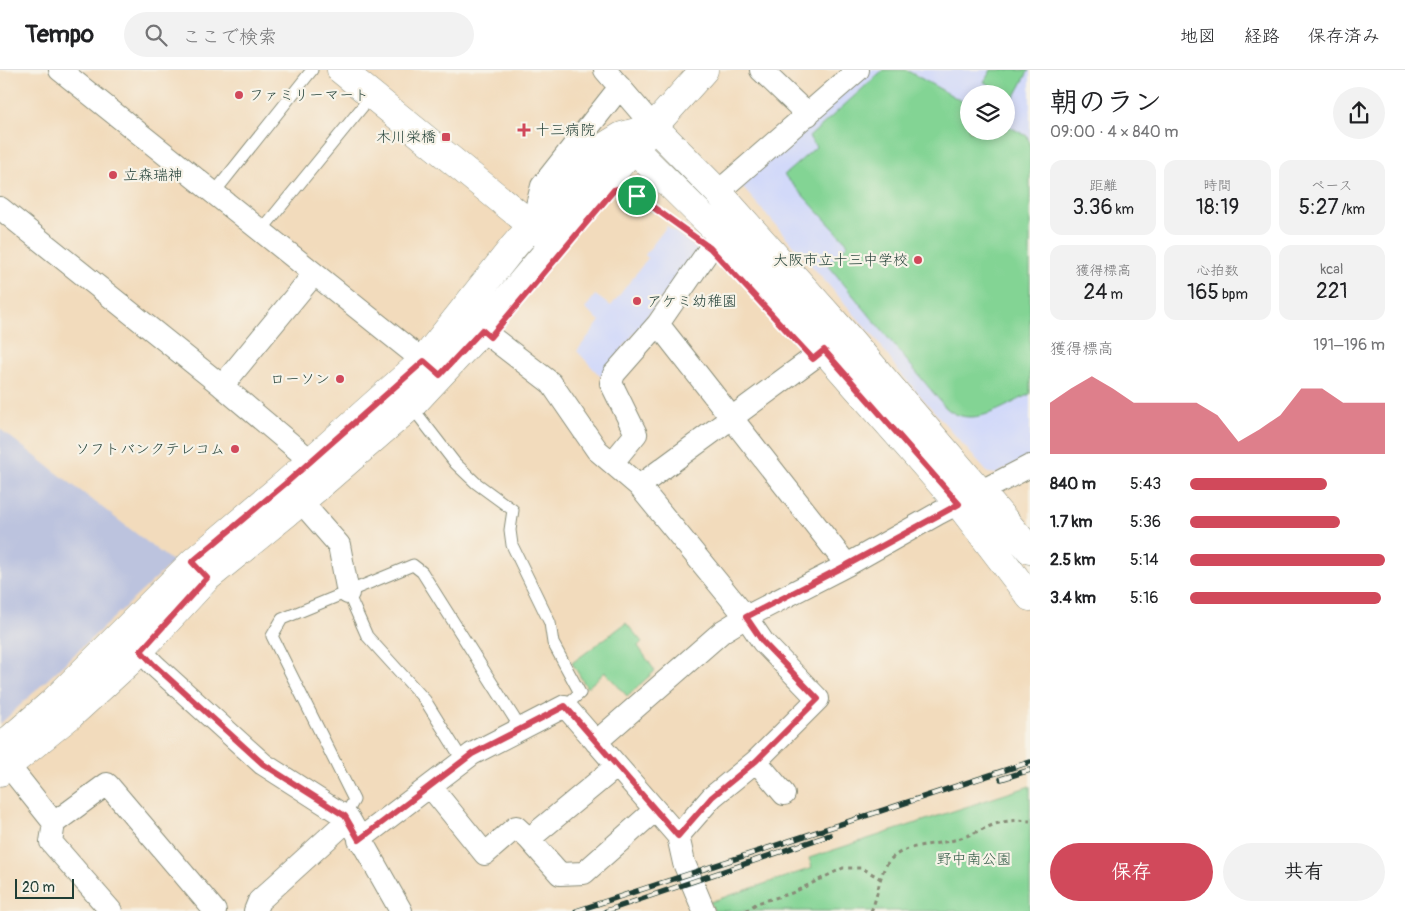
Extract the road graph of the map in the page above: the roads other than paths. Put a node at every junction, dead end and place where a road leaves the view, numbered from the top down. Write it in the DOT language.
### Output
graph roads {
  1 [pos="60,70"];
  2 [pos="312,70"];
  3 [pos="341,70"];
  4 [pos="605,70"];
  5 [pos="704,70"];
  6 [pos="761,70"];
  7 [pos="858,70"];
  8 [pos="620,87"];
  9 [pos="373,95"];
  10 [pos="808,115"];
  11 [pos="654,127"];
  12 [pos="634,149"];
  13 [pos="718,192"];
  14 [pos="214,193"];
  15 [pos="0,208"];
  16 [pos="532,226"];
  17 [pos="261,231"];
  18 [pos="720,234"];
  19 [pos="554,243"];
  20 [pos="314,274"];
  21 [pos="658,324"];
  22 [pos="482,330"];
  23 [pos="824,350"];
  24 [pos="432,368"];
  25 [pos="222,386"];
  26 [pos="411,406"];
  27 [pos="732,419"];
  28 [pos="613,462"];
  29 [pos="1030,466"];
  30 [pos="319,468"];
  31 [pos="639,486"];
  32 [pos="294,492"];
  33 [pos="969,498"];
  34 [pos="1030,550"];
  35 [pos="847,565"];
  36 [pos="348,593"];
  37 [pos="1030,596"];
  38 [pos="746,617"];
  39 [pos="132,642"];
  40 [pos="565,706"];
  41 [pos="521,729"];
  42 [pos="596,742"];
  43 [pos="2,760"];
  44 [pos="463,761"];
  45 [pos="756,761"];
  46 [pos="617,766"];
  47 [pos="430,786"];
  48 [pos="784,794"];
  49 [pos="655,810"];
  50 [pos="347,818"];
  51 [pos="54,823"];
  52 [pos="678,836"];
  53 [pos="529,839"];
  54 [pos="359,840"];
  55 [pos="111,911"];
  56 [pos="214,911"];
  57 [pos="255,911"];
  58 [pos="401,911"];
  59 [pos="704,911"];
  1 -- 14 [label="street"];
  2 -- 14 [label="lane"];
  3 -- 9 [label="street"];
  4 -- 8 [label="street"];
  5 -- 11 [label="street"];
  6 -- 10 [label="street"];
  7 -- 10 [label="street"];
  8 -- 11 [label="street"];
  8 -- 16 [label="street"];
  9 -- 16 [label="street"];
  9 -- 17 [label="lane"];
  10 -- 13 [label="street"];
  11 -- 12 [label="street"];
  11 -- 13 [label="street"];
  11 -- 16 [label="street"];
  12 -- 18 [label="street"];
  12 -- 19 [label="street"];
  13 -- 33 [label="street"];
  14 -- 17 [label="street"];
  15 -- 25 [label="street"];
  16 -- 19 [label="street"];
  16 -- 24 [label="street"];
  17 -- 20 [label="street"];
  18 -- 21 [label="street"];
  18 -- 23 [label="street"];
  19 -- 22 [label="street"];
  20 -- 24 [label="street"];
  20 -- 25 [label="street"];
  21 -- 27 [label="street"];
  21 -- 28 [label="street"];
  22 -- 24 [label="street"];
  22 -- 28 [label="street"];
  23 -- 27 [label="street"];
  23 -- 33 [label="street"];
  24 -- 26 [label="street"];
  24 -- 30 [label="street"];
  25 -- 30 [label="street"];
  26 -- 30 [label="street"];
  26 -- 40 [label="lane"];
  27 -- 31 [label="street"];
  27 -- 35 [label="street"];
  28 -- 31 [label="street"];
  29 -- 33 [label="street"];
  30 -- 32 [label="street"];
  31 -- 38 [label="street"];
  32 -- 36 [label="street"];
  32 -- 39 [label="street"];
  33 -- 34 [label="street"];
  33 -- 35 [label="street"];
  33 -- 37 [label="street"];
  35 -- 38 [label="street"];
  36 -- 41 [label="lane"];
  36 -- 44 [label="lane"];
  36 -- 50 [label="lane"];
  38 -- 42 [label="street"];
  38 -- 45 [label="street"];
  39 -- 43 [label="street"];
  39 -- 50 [label="street"];
  40 -- 41 [label="street"];
  40 -- 42 [label="street"];
  41 -- 44 [label="street"];
  42 -- 46 [label="street"];
  43 -- 51 [label="street"];
  44 -- 47 [label="street"];
  45 -- 48 [label="street"];
  45 -- 52 [label="street"];
  46 -- 49 [label="street"];
  46 -- 53 [label="street"];
  47 -- 53 [label="street"];
  47 -- 54 [label="street"];
  49 -- 52 [label="street"];
  49 -- 53 [label="street"];
  50 -- 54 [label="street"];
  50 -- 57 [label="street"];
  51 -- 55 [label="street"];
  51 -- 56 [label="street"];
  52 -- 59 [label="street"];
  54 -- 58 [label="street"];
}
